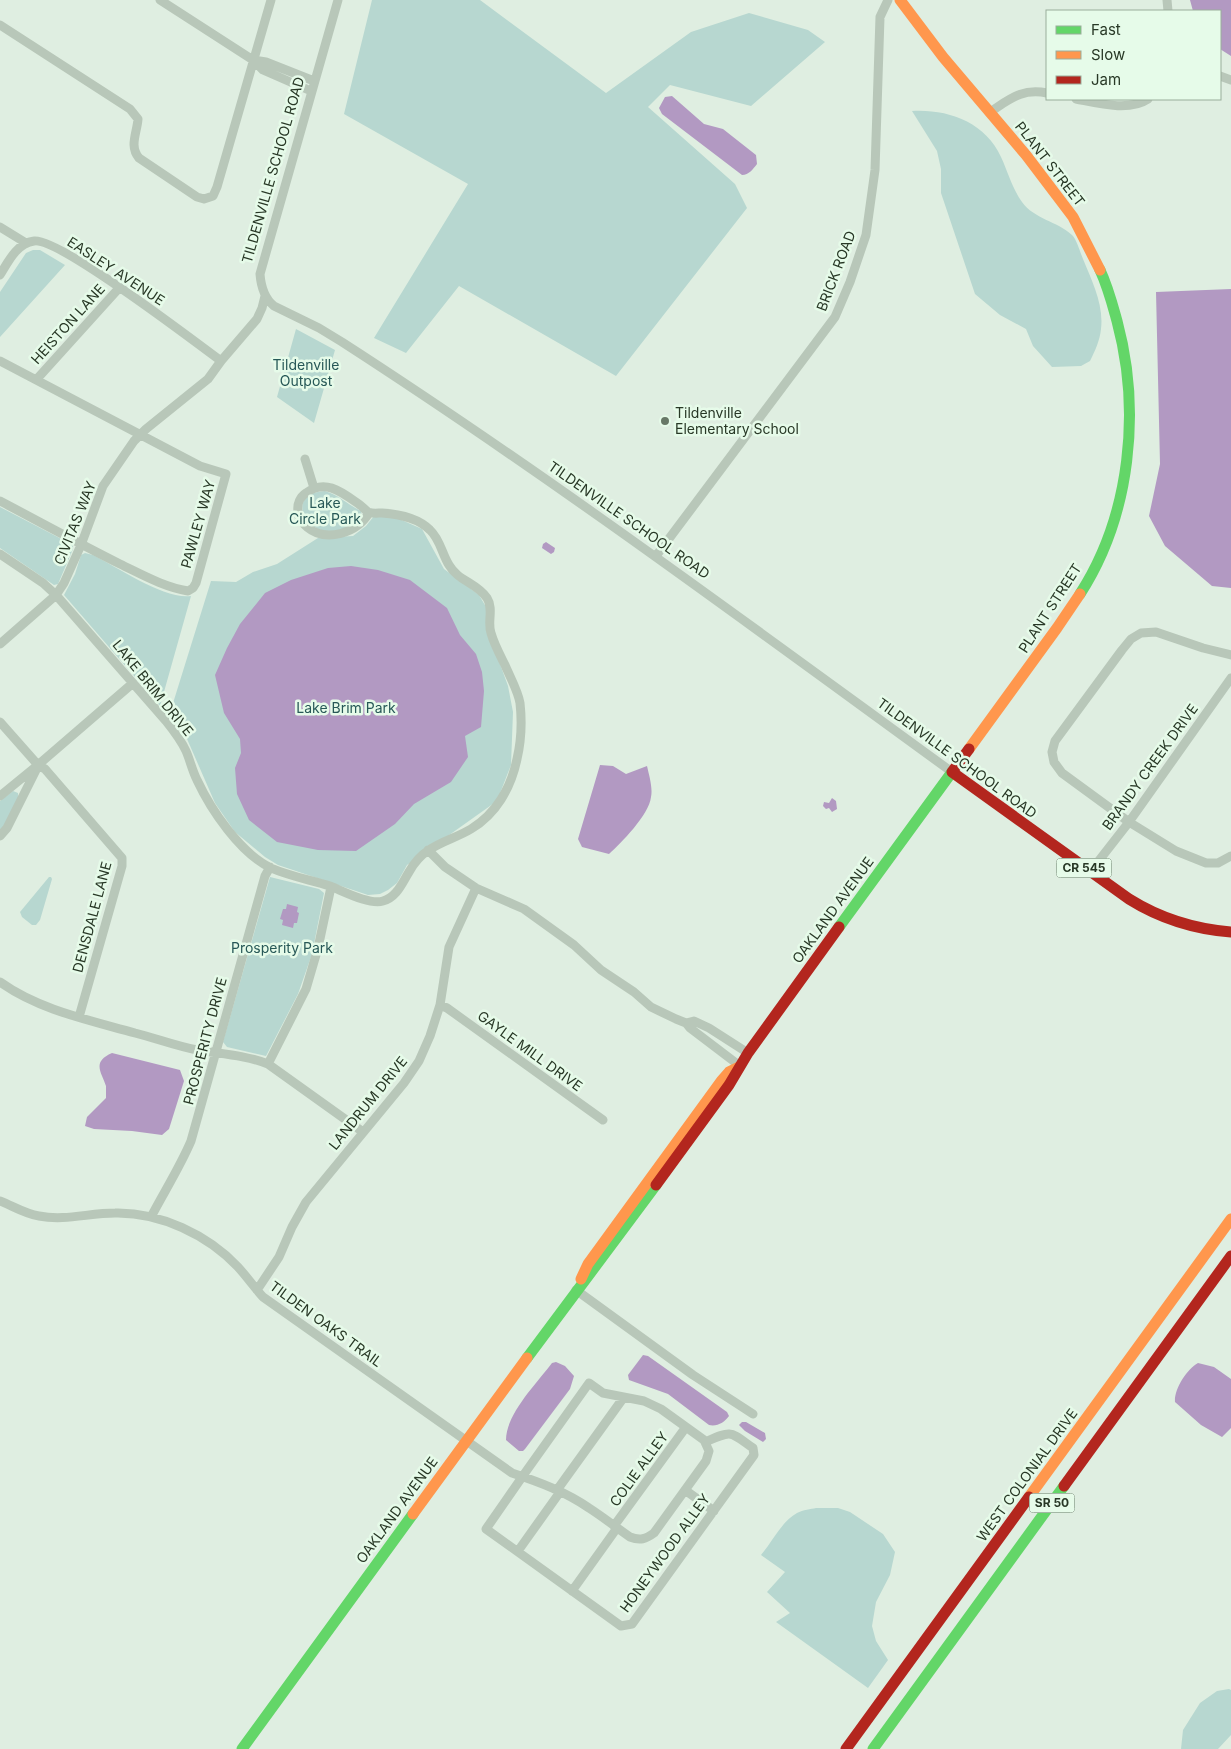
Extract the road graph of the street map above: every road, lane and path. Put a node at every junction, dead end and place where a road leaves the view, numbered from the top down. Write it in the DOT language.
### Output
graph roads {
  1 [pos="160,0"];
  2 [pos="271,0"];
  3 [pos="338,0"];
  4 [pos="888,0"];
  5 [pos="900,0"];
  6 [pos="0,25"];
  7 [pos="253,60"];
  8 [pos="314,81"];
  9 [pos="311,91"];
  10 [pos="1046,93"];
  11 [pos="1081,100"];
  12 [pos="1146,100"];
  13 [pos="990,112"];
  14 [pos="0,227"];
  15 [pos="26,243"];
  16 [pos="0,275"];
  17 [pos="120,287"];
  18 [pos="265,296"];
  19 [pos="220,360"];
  20 [pos="0,361"];
  21 [pos="36,380"];
  22 [pos="140,435"];
  23 [pos="305,459"];
  24 [pos="314,488"];
  25 [pos="0,501"];
  26 [pos="369,513"];
  27 [pos="81,545"];
  28 [pos="0,554"];
  29 [pos="656,556"];
  30 [pos="56,594"];
  31 [pos="0,644"];
  32 [pos="1231,655"];
  33 [pos="1231,678"];
  34 [pos="133,683"];
  35 [pos="0,722"];
  36 [pos="38,765"];
  37 [pos="952,772"];
  38 [pos="0,796"];
  39 [pos="1129,822"];
  40 [pos="0,836"];
  41 [pos="428,850"];
  42 [pos="1231,856"];
  43 [pos="270,867"];
  44 [pos="1090,872"];
  45 [pos="331,887"];
  46 [pos="476,888"];
  47 [pos="1231,932"];
  48 [pos="0,982"];
  49 [pos="440,1005"];
  50 [pos="79,1017"];
  51 [pos="686,1023"];
  52 [pos="215,1052"];
  53 [pos="748,1053"];
  54 [pos="268,1064"];
  55 [pos="740,1066"];
  56 [pos="603,1120"];
  57 [pos="363,1132"];
  58 [pos="0,1201"];
  59 [pos="151,1217"];
  60 [pos="1231,1219"];
  61 [pos="1231,1256"];
  62 [pos="257,1290"];
  63 [pos="576,1290"];
  64 [pos="624,1397"];
  65 [pos="753,1414"];
  66 [pos="1095,1425"];
  67 [pos="686,1427"];
  68 [pos="467,1440"];
  69 [pos="705,1442"];
  70 [pos="522,1476"];
  71 [pos="685,1490"];
  72 [pos="558,1491"];
  73 [pos="714,1511"];
  74 [pos="616,1527"];
  75 [pos="518,1551"];
  76 [pos="572,1591"];
  77 [pos="242,1749"];
  78 [pos="846,1749"];
  79 [pos="874,1749"];
  1 -- 7 [label="street"];
  2 -- 7 [label="street"];
  3 -- 8 [label="street, TILDENVILLE SCHOOL ROAD"];
  4 -- 29 [label="street, BRICK ROAD"];
  5 -- 13 [label="main road, PLANT STREET"];
  6 -- 7 [label="street"];
  7 -- 8 [label="street"];
  7 -- 9 [label="street"];
  8 -- 9 [label="street, TILDENVILLE SCHOOL ROAD"];
  9 -- 18 [label="street, TILDENVILLE SCHOOL ROAD"];
  10 -- 13 [label="street"];
  11 -- 12 [label="street"];
  13 -- 37 [label="main road, PLANT STREET"];
  14 -- 15 [label="street"];
  15 -- 16 [label="street"];
  15 -- 17 [label="street, EASLEY AVENUE"];
  17 -- 19 [label="street, EASLEY AVENUE"];
  17 -- 21 [label="street, HEISTON LANE"];
  18 -- 19 [label="street, CIVITAS WAY"];
  18 -- 29 [label="street, TILDENVILLE SCHOOL ROAD"];
  19 -- 22 [label="street, CIVITAS WAY"];
  20 -- 21 [label="street, PAWLEY WAY"];
  21 -- 22 [label="street, PAWLEY WAY"];
  22 -- 27 [label="street, CIVITAS WAY"];
  22 -- 27 [label="street, PAWLEY WAY"];
  23 -- 24 [label="street"];
  24 -- 26 [label="street"];
  24 -- 26 [label="street"];
  25 -- 27 [label="street, PAWLEY WAY"];
  26 -- 41 [label="street, LAKE BRIM DRIVE"];
  27 -- 30 [label="street, CIVITAS WAY"];
  28 -- 30 [label="street, LAKE BRIM DRIVE"];
  29 -- 37 [label="street, TILDENVILLE SCHOOL ROAD"];
  30 -- 31 [label="street, CIVITAS WAY"];
  30 -- 34 [label="street, LAKE BRIM DRIVE"];
  32 -- 39 [label="street"];
  33 -- 39 [label="street, BRANDY CREEK DRIVE"];
  34 -- 36 [label="street"];
  34 -- 43 [label="street, LAKE BRIM DRIVE"];
  35 -- 36 [label="street"];
  36 -- 38 [label="street"];
  36 -- 40 [label="street"];
  36 -- 50 [label="street, DENSDALE LANE"];
  37 -- 44 [label="main road, TILDENVILLE SCHOOL ROAD / CR 545"];
  37 -- 53 [label="main road, OAKLAND AVENUE"];
  39 -- 42 [label="street"];
  39 -- 44 [label="street, BRANDY CREEK DRIVE"];
  41 -- 45 [label="street, LAKE BRIM DRIVE"];
  41 -- 46 [label="street"];
  43 -- 45 [label="street, LAKE BRIM DRIVE"];
  43 -- 52 [label="street, PROSPERITY DRIVE"];
  44 -- 47 [label="main road, TILDENVILLE SCHOOL ROAD / CR 545"];
  45 -- 54 [label="street"];
  46 -- 49 [label="street, LANDRUM DRIVE"];
  46 -- 51 [label="street"];
  48 -- 50 [label="street"];
  49 -- 56 [label="street, GAYLE MILL DRIVE"];
  49 -- 57 [label="street, LANDRUM DRIVE"];
  50 -- 52 [label="street"];
  51 -- 53 [label="street"];
  51 -- 55 [label="street"];
  52 -- 54 [label="street"];
  52 -- 59 [label="street, PROSPERITY DRIVE"];
  53 -- 55 [label="main road, OAKLAND AVENUE"];
  54 -- 57 [label="street"];
  55 -- 63 [label="main road, OAKLAND AVENUE"];
  57 -- 62 [label="street, LANDRUM DRIVE"];
  58 -- 59 [label="street, TILDEN OAKS TRAIL"];
  59 -- 62 [label="street, TILDEN OAKS TRAIL"];
  60 -- 66 [label="main road, WEST COLONIAL DRIVE / SR 50"];
  61 -- 66 [label="main road, WEST COLONIAL DRIVE / SR 50"];
  62 -- 68 [label="street, TILDEN OAKS TRAIL"];
  63 -- 65 [label="street"];
  63 -- 68 [label="main road, OAKLAND AVENUE"];
  64 -- 67 [label="street"];
  64 -- 70 [label="street"];
  64 -- 72 [label="street"];
  66 -- 78 [label="main road, WEST COLONIAL DRIVE / SR 50"];
  66 -- 79 [label="main road, WEST COLONIAL DRIVE / SR 50"];
  67 -- 69 [label="street"];
  67 -- 74 [label="street, COLIE ALLEY"];
  68 -- 70 [label="street, TILDEN OAKS TRAIL"];
  68 -- 77 [label="main road, OAKLAND AVENUE"];
  69 -- 71 [label="street, TILDEN OAKS TRAIL"];
  69 -- 73 [label="street, HONEYWOOD ALLEY"];
  70 -- 72 [label="street, TILDEN OAKS TRAIL"];
  70 -- 75 [label="street, HONEYWOOD ALLEY"];
  71 -- 73 [label="street"];
  71 -- 74 [label="street, TILDEN OAKS TRAIL"];
  72 -- 74 [label="street, TILDEN OAKS TRAIL"];
  72 -- 75 [label="street"];
  73 -- 76 [label="street, HONEYWOOD ALLEY"];
  74 -- 76 [label="street, COLIE ALLEY"];
  75 -- 76 [label="street, HONEYWOOD ALLEY"];
}
